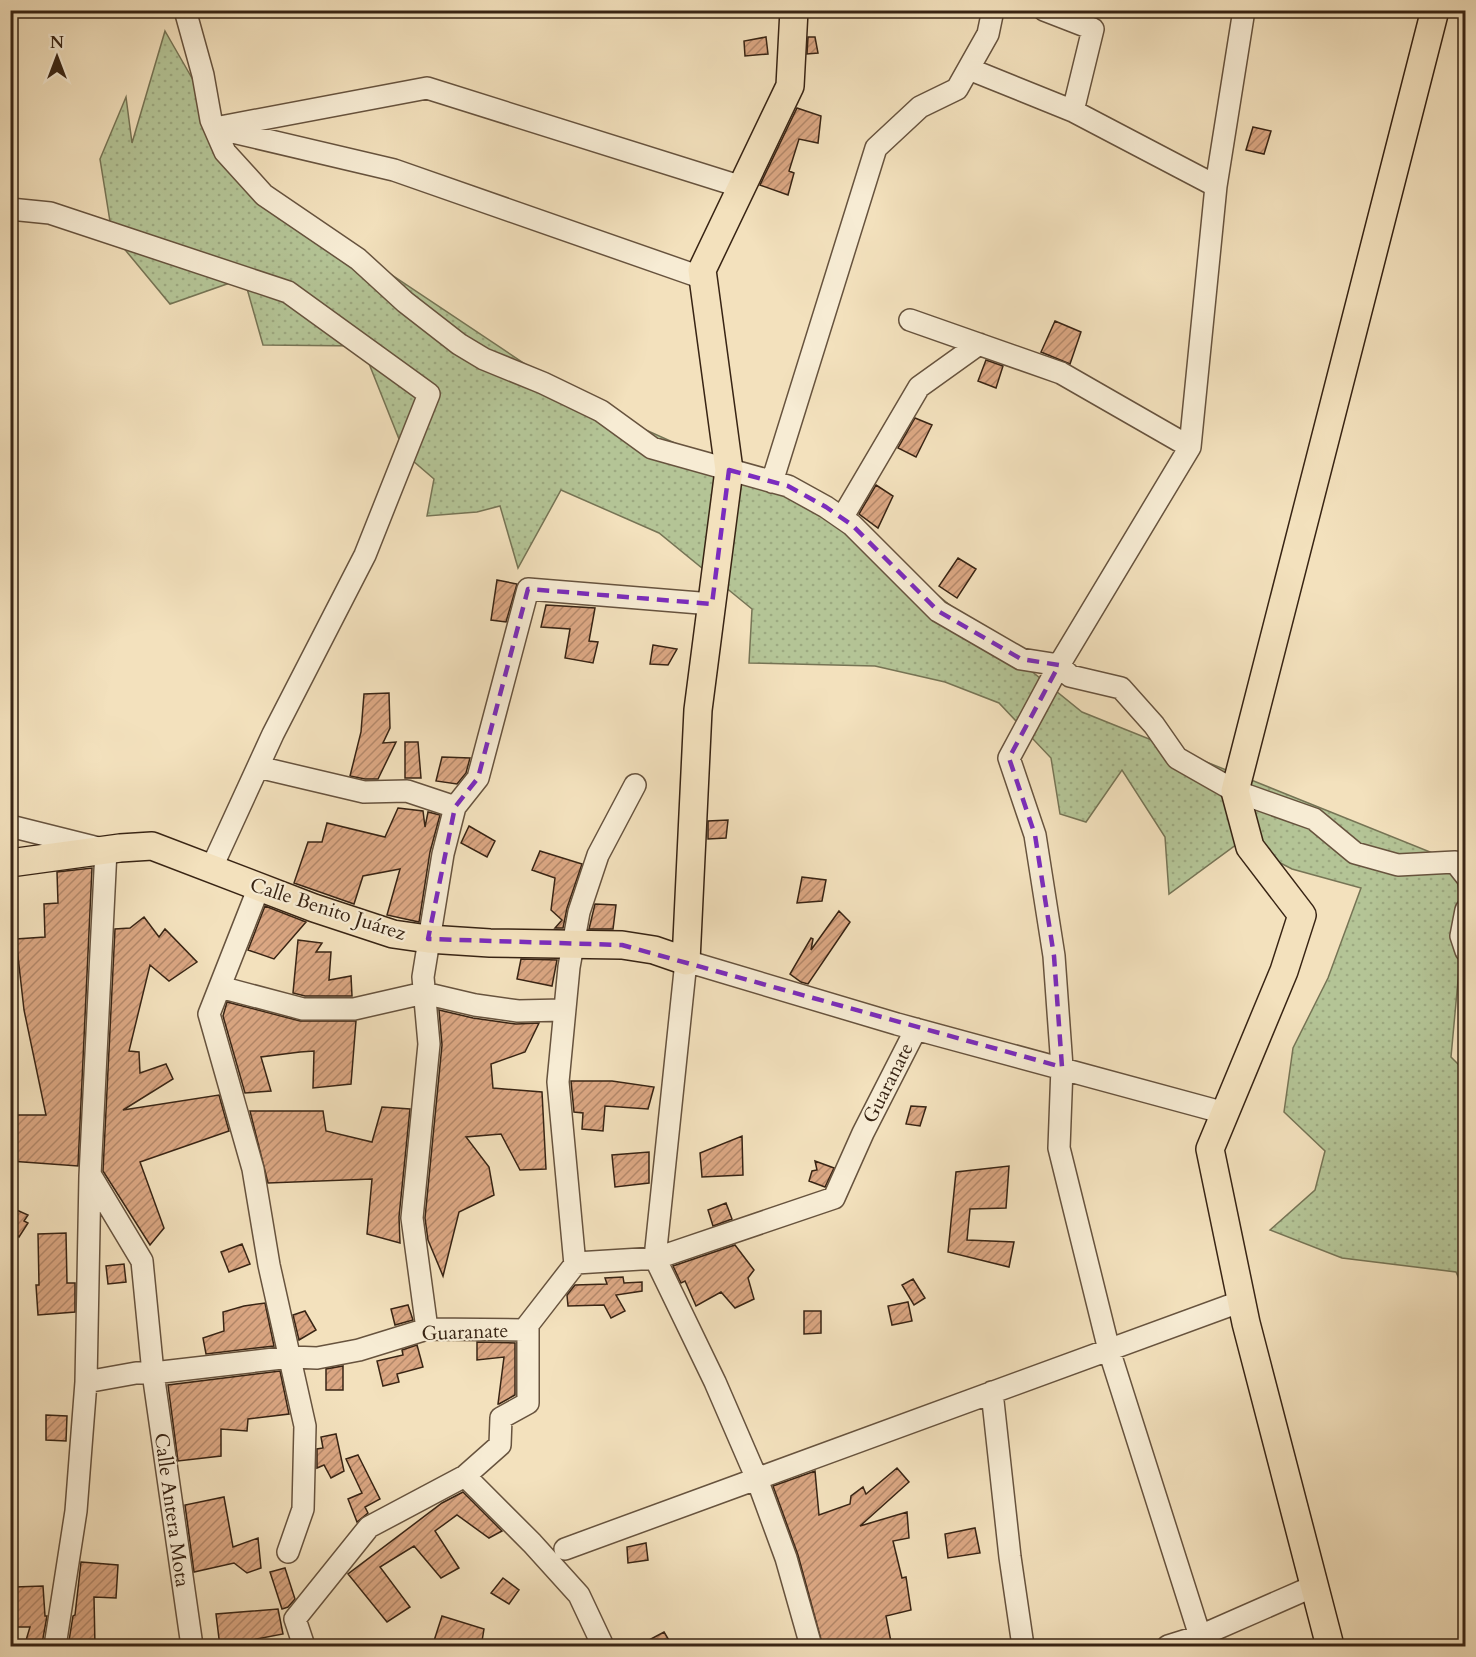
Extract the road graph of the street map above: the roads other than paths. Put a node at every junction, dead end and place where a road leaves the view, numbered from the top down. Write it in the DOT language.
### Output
graph roads {
  1 [pos="184,10"];
  2 [pos="794,10"];
  3 [pos="993,10"];
  4 [pos="1044,10"];
  5 [pos="1244,10"];
  6 [pos="1435,10"];
  7 [pos="969,69"];
  8 [pos="1073,111"];
  9 [pos="215,128"];
  10 [pos="1216,186"];
  11 [pos="742,187"];
  12 [pos="10,209"];
  13 [pos="703,278"];
  14 [pos="910,320"];
  15 [pos="979,344"];
  16 [pos="1190,447"];
  17 [pos="729,470"];
  18 [pos="772,482"];
  19 [pos="842,518"];
  20 [pos="712,604"];
  21 [pos="1059,665"];
  22 [pos="258,767"];
  23 [pos="635,785"];
  24 [pos="1235,791"];
  25 [pos="455,807"];
  26 [pos="10,826"];
  27 [pos="106,850"];
  28 [pos="10,862"];
  29 [pos="211,869"];
  30 [pos="1466,876"];
  31 [pos="259,887"];
  32 [pos="1466,910"];
  33 [pos="428,939"];
  34 [pos="573,945"];
  35 [pos="1466,951"];
  36 [pos="687,961"];
  37 [pos="220,987"];
  38 [pos="424,993"];
  39 [pos="563,1010"];
  40 [pos="916,1029"];
  41 [pos="1062,1067"];
  42 [pos="1225,1113"];
  43 [pos="90,1176"];
  44 [pos="655,1258"];
  45 [pos="575,1265"];
  46 [pos="1242,1301"];
  47 [pos="528,1325"];
  48 [pos="427,1329"];
  49 [pos="1109,1350"];
  50 [pos="291,1357"];
  51 [pos="153,1373"];
  52 [pos="86,1382"];
  53 [pos="992,1392"];
  54 [pos="465,1476"];
  55 [pos="757,1479"];
  56 [pos="565,1549"];
  57 [pos="288,1552"];
  58 [pos="1314,1586"];
  59 [pos="1200,1636"];
  60 [pos="55,1647"];
  61 [pos="192,1647"];
  62 [pos="304,1647"];
  63 [pos="603,1647"];
  64 [pos="811,1647"];
  65 [pos="1023,1647"];
  66 [pos="1168,1647"];
  67 [pos="1330,1647"];
  1 -- 9 [label="street"];
  2 -- 11 [label="main road"];
  3 -- 7 [label="street"];
  4 -- 8 [label="street"];
  5 -- 10 [label="street"];
  6 -- 24 [label="main road"];
  7 -- 8 [label="street"];
  7 -- 18 [label="street"];
  8 -- 10 [label="street"];
  9 -- 11 [label="street"];
  9 -- 13 [label="street"];
  9 -- 17 [label="street"];
  10 -- 16 [label="street"];
  11 -- 13 [label="main road"];
  12 -- 22 [label="street"];
  13 -- 17 [label="main road"];
  14 -- 15 [label="street"];
  15 -- 16 [label="street"];
  15 -- 19 [label="street"];
  16 -- 21 [label="street"];
  17 -- 18 [label="street"];
  17 -- 20 [label="main road"];
  18 -- 19 [label="street"];
  19 -- 21 [label="street"];
  20 -- 25 [label="street"];
  20 -- 36 [label="main road"];
  21 -- 24 [label="street"];
  21 -- 41 [label="street"];
  22 -- 25 [label="street"];
  22 -- 29 [label="street"];
  23 -- 34 [label="street"];
  24 -- 30 [label="street"];
  24 -- 42 [label="main road"];
  25 -- 33 [label="street"];
  26 -- 27 [label="street"];
  27 -- 28 [label="main road, Calle Benito Juárez"];
  27 -- 29 [label="main road, Calle Benito Juárez"];
  27 -- 43 [label="street"];
  29 -- 31 [label="main road, Calle Benito Juárez"];
  31 -- 33 [label="main road, Calle Benito Juárez"];
  31 -- 37 [label="street"];
  32 -- 35 [label="street"];
  33 -- 34 [label="main road, Calle Benito Juárez"];
  33 -- 38 [label="street"];
  34 -- 36 [label="main road, Calle Benito Juárez"];
  34 -- 39 [label="street"];
  36 -- 40 [label="street"];
  36 -- 44 [label="street"];
  37 -- 38 [label="street"];
  37 -- 50 [label="street"];
  38 -- 39 [label="street"];
  38 -- 48 [label="street"];
  39 -- 45 [label="street"];
  40 -- 41 [label="street"];
  40 -- 44 [label="street, Guaranate"];
  41 -- 42 [label="street"];
  41 -- 49 [label="street"];
  42 -- 46 [label="main road"];
  43 -- 51 [label="street, Calle Antera Mota"];
  43 -- 52 [label="street"];
  44 -- 45 [label="street, Guaranate"];
  44 -- 55 [label="street"];
  45 -- 47 [label="street, Guaranate"];
  46 -- 49 [label="street"];
  46 -- 58 [label="main road"];
  47 -- 48 [label="street, Guaranate"];
  47 -- 54 [label="street"];
  48 -- 50 [label="street, Guaranate"];
  49 -- 53 [label="street"];
  49 -- 59 [label="street"];
  50 -- 51 [label="street, Guaranate"];
  50 -- 57 [label="street"];
  51 -- 52 [label="street, Guaranate"];
  51 -- 61 [label="street, Calle Antera Mota"];
  52 -- 60 [label="street"];
  53 -- 55 [label="street"];
  53 -- 65 [label="street"];
  54 -- 62 [label="street"];
  54 -- 63 [label="street"];
  55 -- 56 [label="street"];
  55 -- 64 [label="street"];
  58 -- 59 [label="street"];
  58 -- 67 [label="main road"];
  59 -- 66 [label="street"];
}
